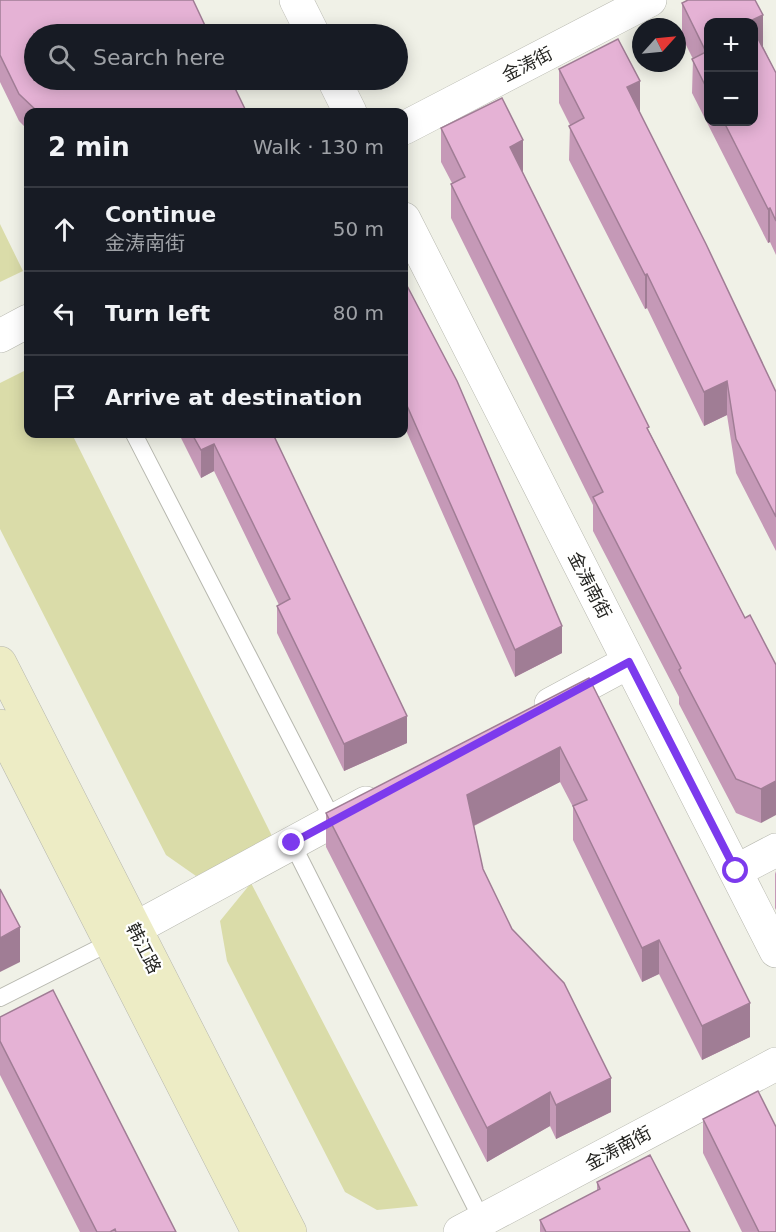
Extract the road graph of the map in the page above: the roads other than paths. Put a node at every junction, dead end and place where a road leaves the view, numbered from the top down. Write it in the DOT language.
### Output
graph roads {
  1 [pos="296,0"];
  2 [pos="650,0"];
  3 [pos="308,24"];
  4 [pos="339,90"];
  5 [pos="348,108"];
  6 [pos="408,126"];
  7 [pos="408,227"];
  8 [pos="24,323"];
  9 [pos="0,336"];
  10 [pos="136,438"];
  11 [pos="629,662"];
  12 [pos="0,663"];
  13 [pos="523,718"];
  14 [pos="0,726"];
  15 [pos="397,786"];
  16 [pos="333,820"];
  17 [pos="292,843"];
  18 [pos="776,850"];
  19 [pos="736,871"];
  20 [pos="121,936"];
  21 [pos="776,951"];
  22 [pos="0,998"];
  23 [pos="776,1064"];
  24 [pos="477,1228"];
  25 [pos="258,1232"];
  26 [pos="290,1232"];
  1 -- 3 [label="street"];
  2 -- 6 [label="street, 金涛街"];
  4 -- 5 [label="street"];
  7 -- 11 [label="street, 金涛南街"];
  8 -- 9 [label="street"];
  10 -- 16 [label="lane"];
  11 -- 13 [label="street"];
  11 -- 19 [label="street, 金涛南街"];
  12 -- 20 [label="street, 韩江路"];
  14 -- 20 [label="street, 韩江路"];
  15 -- 16 [label="street"];
  16 -- 17 [label="street"];
  17 -- 20 [label="street"];
  17 -- 24 [label="lane"];
  18 -- 19 [label="street"];
  19 -- 21 [label="street, 金涛南街"];
  20 -- 22 [label="lane"];
  20 -- 25 [label="street, 韩江路"];
  20 -- 26 [label="street, 韩江路"];
  23 -- 24 [label="street, 金涛南街"];
}
